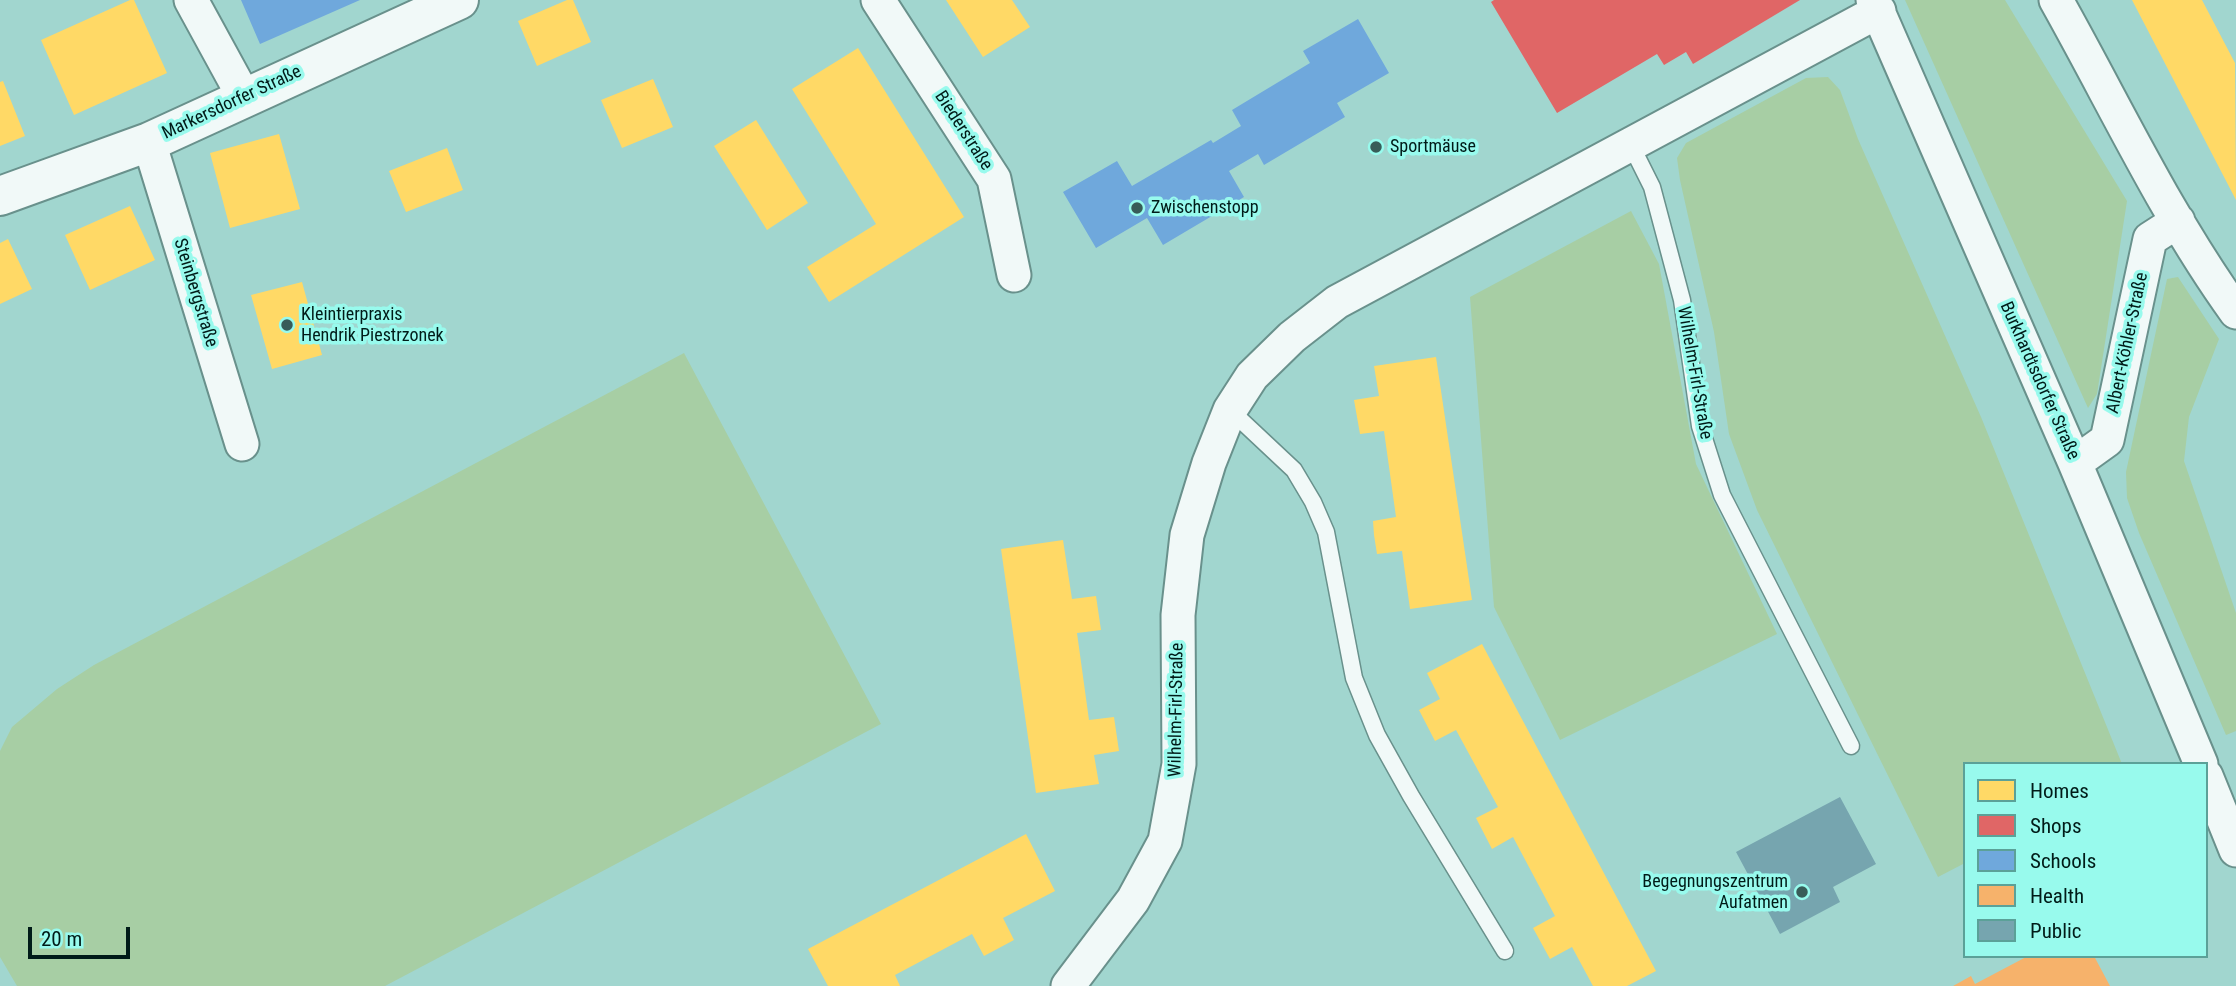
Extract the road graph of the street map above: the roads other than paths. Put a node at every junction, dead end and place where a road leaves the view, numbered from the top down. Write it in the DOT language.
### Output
graph roads {
  1 [pos="191,0"];
  2 [pos="459,0"];
  3 [pos="878,0"];
  4 [pos="2056,0"];
  5 [pos="1876,5"];
  6 [pos="244,97"];
  7 [pos="149,142"];
  8 [pos="1630,144"];
  9 [pos="0,196"];
  10 [pos="2178,221"];
  11 [pos="1014,275"];
  12 [pos="2236,312"];
  13 [pos="1230,410"];
  14 [pos="242,444"];
  15 [pos="2075,463"];
  16 [pos="1851,746"];
  17 [pos="2200,762"];
  18 [pos="2208,781"];
  19 [pos="2236,850"];
  20 [pos="1505,951"];
  21 [pos="1068,986"];
  1 -- 6 [label="street"];
  2 -- 6 [label="street, Markersdorfer Straße"];
  3 -- 11 [label="street, Biederstraße"];
  4 -- 10 [label="street"];
  5 -- 8 [label="street, Wilhelm-Firl-Straße"];
  5 -- 15 [label="street, Burkhardtsdorfer Straße"];
  6 -- 7 [label="street, Markersdorfer Straße"];
  7 -- 9 [label="street, Markersdorfer Straße"];
  7 -- 14 [label="street, Steinbergstraße"];
  8 -- 13 [label="street, Wilhelm-Firl-Straße"];
  8 -- 16 [label="lane, Wilhelm-Firl-Straße"];
  10 -- 12 [label="street"];
  10 -- 15 [label="street, Albert-Köhler-Straße"];
  13 -- 20 [label="lane"];
  13 -- 21 [label="street, Wilhelm-Firl-Straße"];
  15 -- 17 [label="street, Burkhardtsdorfer Straße"];
  18 -- 19 [label="street"];
}
